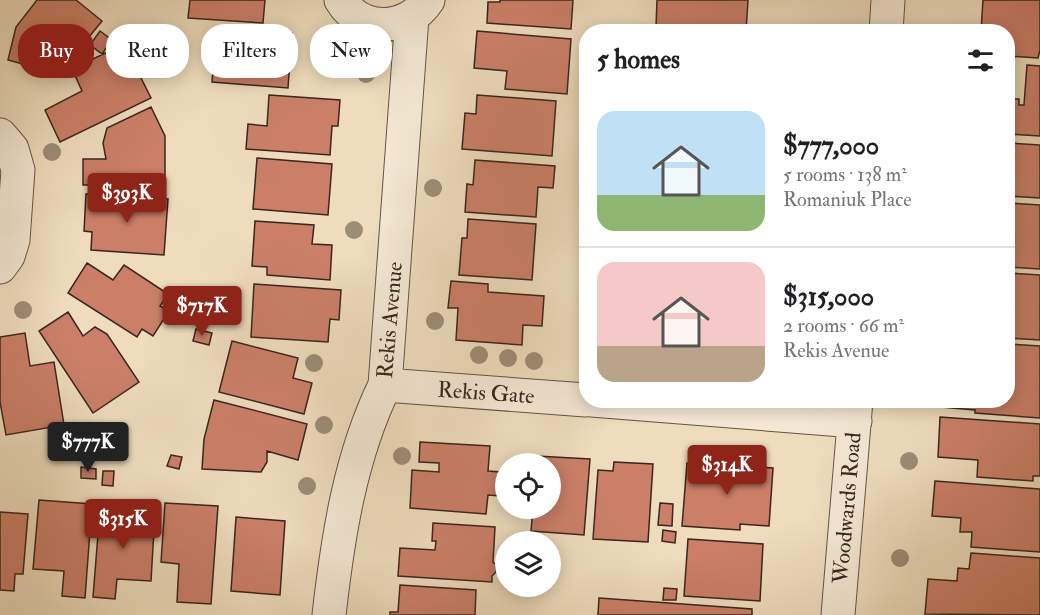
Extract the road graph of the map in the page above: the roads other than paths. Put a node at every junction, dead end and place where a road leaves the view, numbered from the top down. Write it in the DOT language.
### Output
graph roads {
  1 [pos="341,0"];
  2 [pos="888,0"];
  3 [pos="420,8"];
  4 [pos="886,24"];
  5 [pos="0,135"];
  6 [pos="0,267"];
  7 [pos="386,385"];
  8 [pos="579,399"];
  9 [pos="783,408"];
  10 [pos="855,411"];
  11 [pos="329,615"];
  12 [pos="838,615"];
  1 -- 3 [label="street, Rekis Avenue"];
  2 -- 4 [label="street"];
  3 -- 7 [label="street, Rekis Avenue"];
  5 -- 6 [label="street"];
  7 -- 8 [label="street, Rekis Gate"];
  7 -- 11 [label="street, Rekis Avenue"];
  9 -- 10 [label="street"];
  10 -- 12 [label="street, Woodwards Road"];
}
